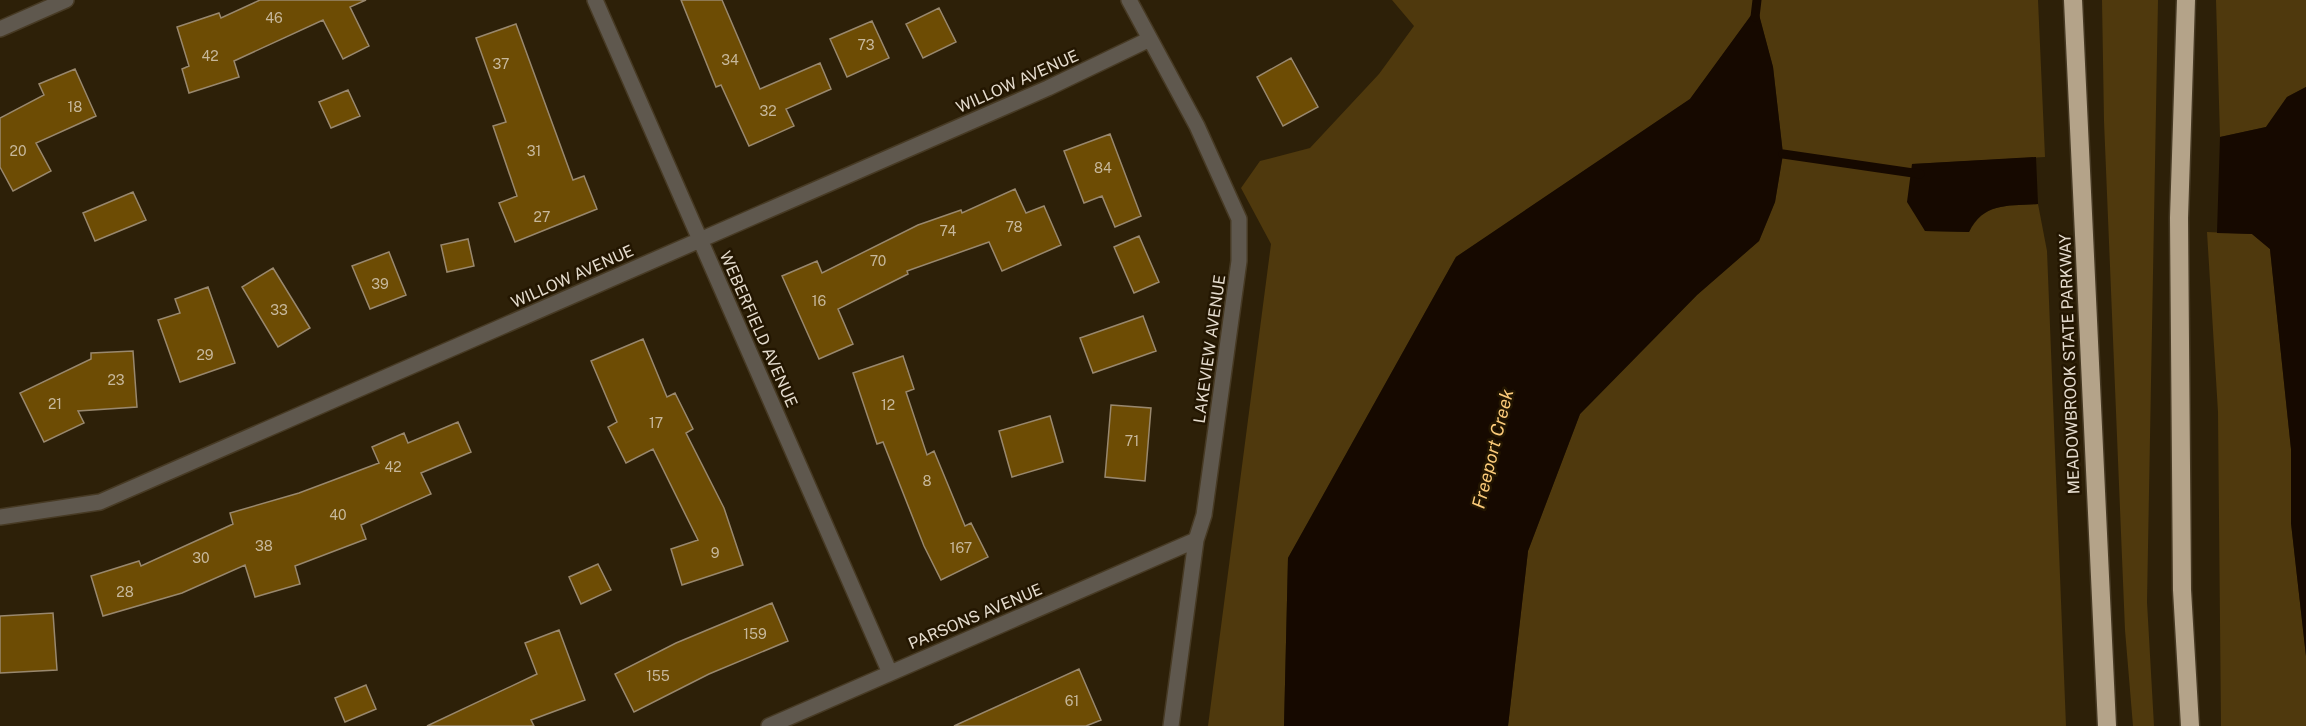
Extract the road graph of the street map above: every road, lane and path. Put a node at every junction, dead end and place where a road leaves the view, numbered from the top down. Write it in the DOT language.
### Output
graph roads {
  1 [pos="66,0"];
  2 [pos="595,0"];
  3 [pos="1129,0"];
  4 [pos="2073,0"];
  5 [pos="2186,0"];
  6 [pos="0,29"];
  7 [pos="1150,39"];
  8 [pos="700,240"];
  9 [pos="0,517"];
  10 [pos="1196,540"];
  11 [pos="890,673"];
  12 [pos="769,726"];
  13 [pos="1171,726"];
  14 [pos="2107,726"];
  15 [pos="2190,726"];
  1 -- 6 [label="street"];
  2 -- 8 [label="street, WEBERFIELD AVENUE"];
  3 -- 7 [label="street, LAKEVIEW AVENUE"];
  4 -- 14 [label="highway, MEADOWBROOK STATE PARKWAY"];
  5 -- 15 [label="highway"];
  7 -- 8 [label="street, WILLOW AVENUE"];
  7 -- 10 [label="street, LAKEVIEW AVENUE"];
  8 -- 9 [label="street, WILLOW AVENUE"];
  8 -- 11 [label="street, WEBERFIELD AVENUE"];
  10 -- 11 [label="street, PARSONS AVENUE"];
  10 -- 13 [label="street, LAKEVIEW AVENUE"];
  11 -- 12 [label="street, PARSONS AVENUE"];
}
